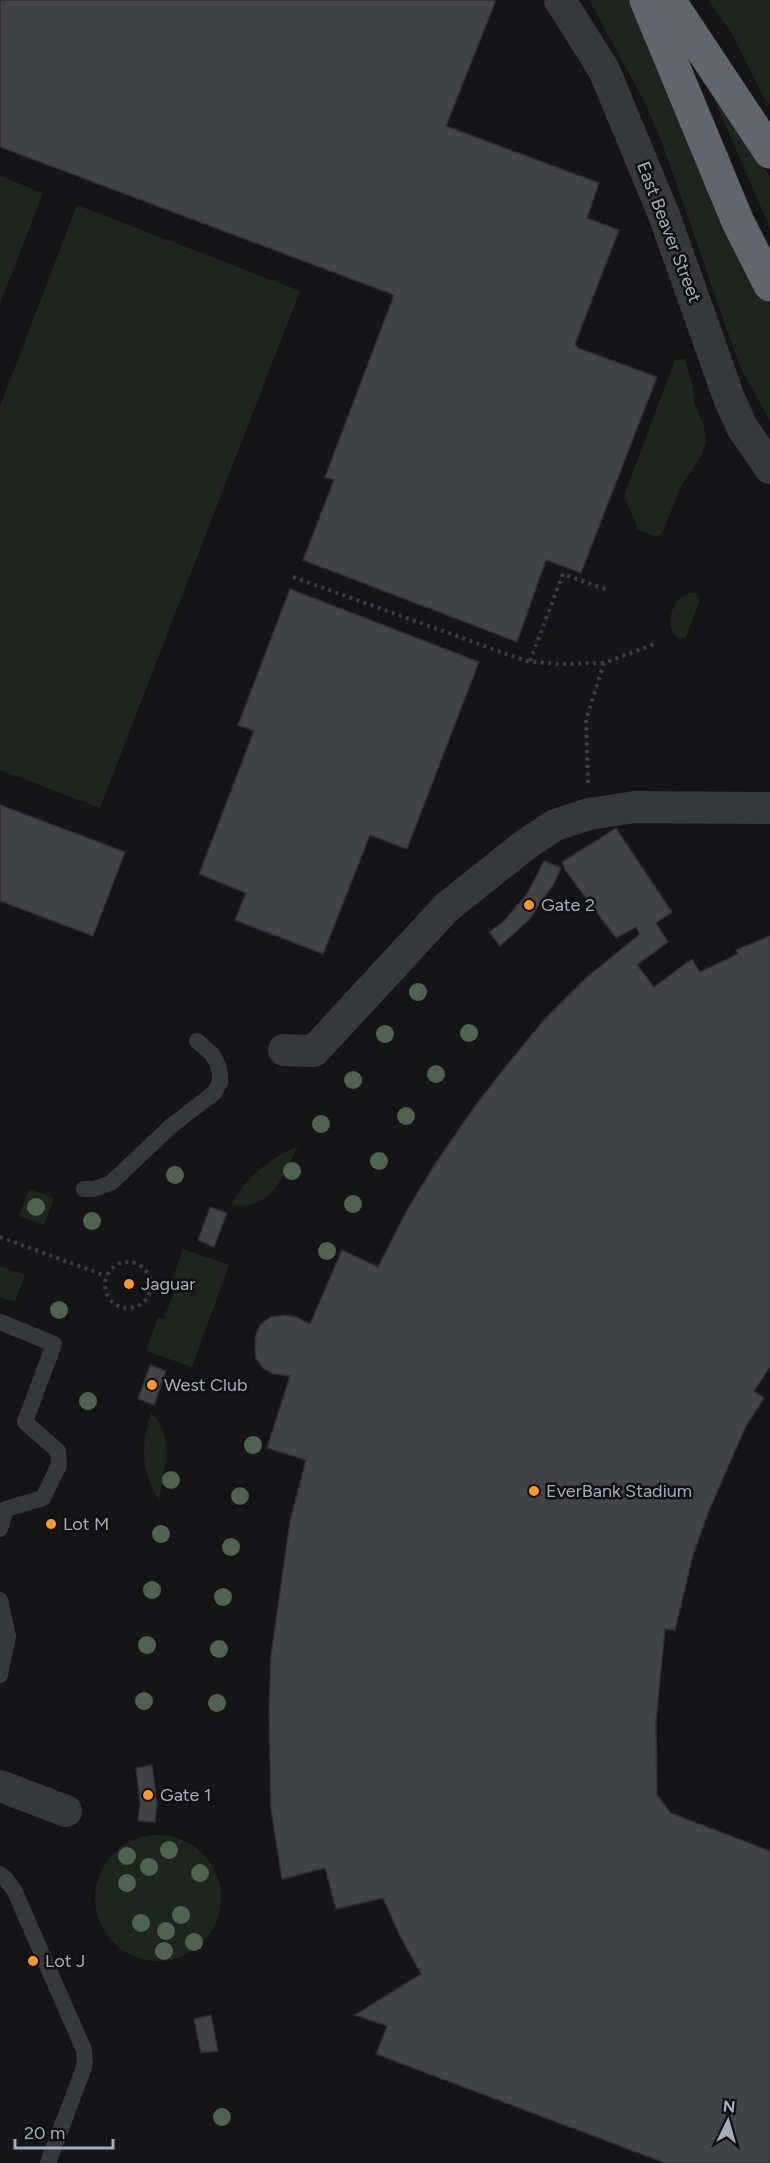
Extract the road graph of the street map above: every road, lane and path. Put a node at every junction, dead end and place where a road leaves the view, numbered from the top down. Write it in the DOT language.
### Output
graph roads {
  1 [pos="560,0"];
  2 [pos="646,0"];
  3 [pos="669,0"];
  4 [pos="770,152"];
  5 [pos="770,285"];
  6 [pos="770,468"];
  7 [pos="294,577"];
  8 [pos="608,590"];
  9 [pos="657,643"];
  10 [pos="530,661"];
  11 [pos="604,663"];
  12 [pos="770,808"];
  13 [pos="589,814"];
  14 [pos="196,1041"];
  15 [pos="284,1050"];
  16 [pos="84,1189"];
  17 [pos="0,1237"];
  18 [pos="106,1276"];
  19 [pos="0,1322"];
  20 [pos="0,1529"];
  21 [pos="0,1600"];
  22 [pos="0,1675"];
  23 [pos="0,1786"];
  24 [pos="66,1811"];
  25 [pos="0,1874"];
  26 [pos="48,2163"];
  1 -- 6 [label="street, East Beaver Street"];
  2 -- 5 [label="highway"];
  3 -- 4 [label="highway"];
  7 -- 10 [label="path"];
  8 -- 10 [label="path"];
  9 -- 11 [label="path"];
  10 -- 11 [label="path"];
  11 -- 13 [label="path"];
  12 -- 13 [label="street"];
  13 -- 15 [label="street"];
  14 -- 16 [label="lane"];
  17 -- 18 [label="path"];
  18 -- 18 [label="path"];
  19 -- 20 [label="lane"];
  21 -- 22 [label="lane"];
  23 -- 24 [label="street"];
  25 -- 26 [label="lane"];
}
